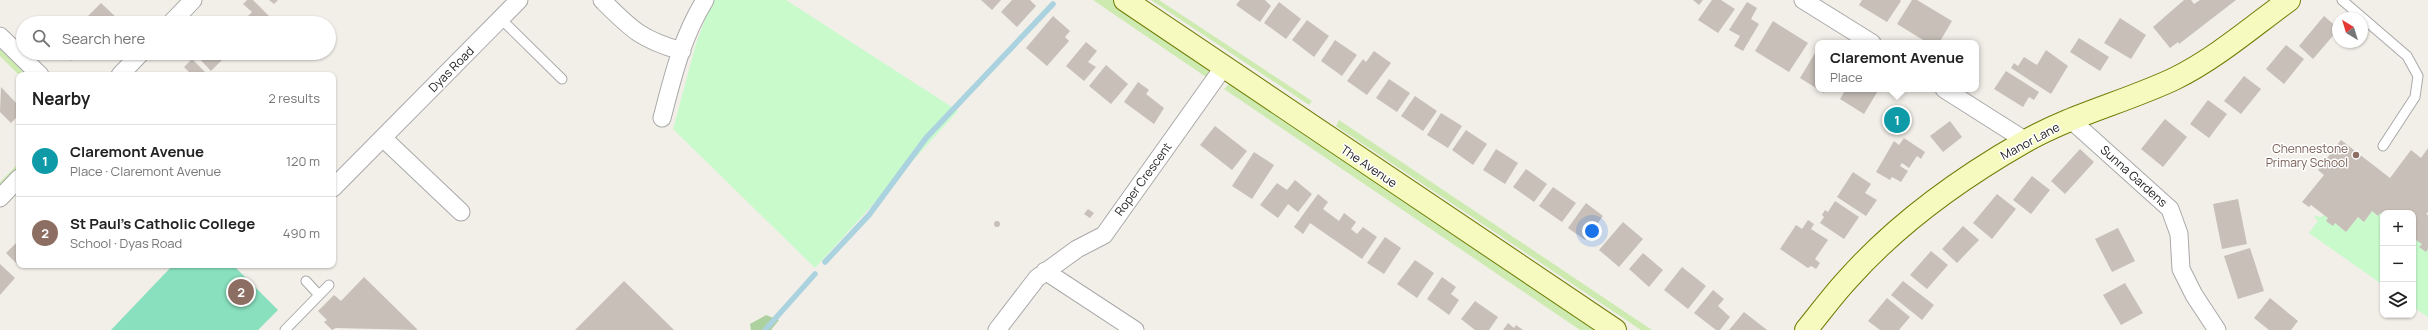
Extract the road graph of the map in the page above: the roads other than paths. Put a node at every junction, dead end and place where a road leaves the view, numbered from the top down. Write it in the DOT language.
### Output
graph roads {
  1 [pos="193,0"];
  2 [pos="519,0"];
  3 [pos="602,0"];
  4 [pos="705,0"];
  5 [pos="1125,0"];
  6 [pos="1803,0"];
  7 [pos="2289,0"];
  8 [pos="2342,0"];
  9 [pos="178,16"];
  10 [pos="501,19"];
  11 [pos="0,36"];
  12 [pos="1867,40"];
  13 [pos="682,51"];
  14 [pos="16,52"];
  15 [pos="25,60"];
  16 [pos="134,60"];
  17 [pos="1223,68"];
  18 [pos="37,72"];
  19 [pos="123,72"];
  20 [pos="562,79"];
  21 [pos="1949,92"];
  22 [pos="662,118"];
  23 [pos="2071,120"];
  24 [pos="383,138"];
  25 [pos="2026,141"];
  26 [pos="2384,146"];
  27 [pos="16,181"];
  28 [pos="336,185"];
  29 [pos="0,198"];
  30 [pos="461,212"];
  31 [pos="1045,271"];
  32 [pos="306,281"];
  33 [pos="329,285"];
  34 [pos="319,294"];
  35 [pos="285,330"];
  36 [pos="998,330"];
  37 [pos="1135,330"];
  38 [pos="1614,330"];
  39 [pos="1806,330"];
  40 [pos="2217,330"];
  1 -- 9 [label="street"];
  2 -- 10 [label="street, Dyas Road"];
  3 -- 13 [label="street"];
  4 -- 13 [label="street"];
  5 -- 17 [label="street, The Avenue"];
  6 -- 12 [label="street"];
  7 -- 23 [label="street, Manor Lane"];
  8 -- 26 [label="lane"];
  10 -- 20 [label="lane"];
  10 -- 24 [label="street, Dyas Road"];
  11 -- 14 [label="street"];
  13 -- 22 [label="street"];
  15 -- 18 [label="street"];
  16 -- 19 [label="street"];
  17 -- 31 [label="street, Roper Crescent"];
  17 -- 38 [label="street, The Avenue"];
  21 -- 25 [label="street"];
  23 -- 25 [label="street, Manor Lane"];
  23 -- 40 [label="street, Sunna Gardens"];
  24 -- 28 [label="street, Dyas Road"];
  24 -- 30 [label="street"];
  25 -- 39 [label="street, Manor Lane"];
  27 -- 29 [label="street"];
  31 -- 36 [label="street, Roper Crescent"];
  31 -- 37 [label="street"];
  32 -- 34 [label="lane"];
  33 -- 34 [label="lane"];
  34 -- 35 [label="lane"];
}
